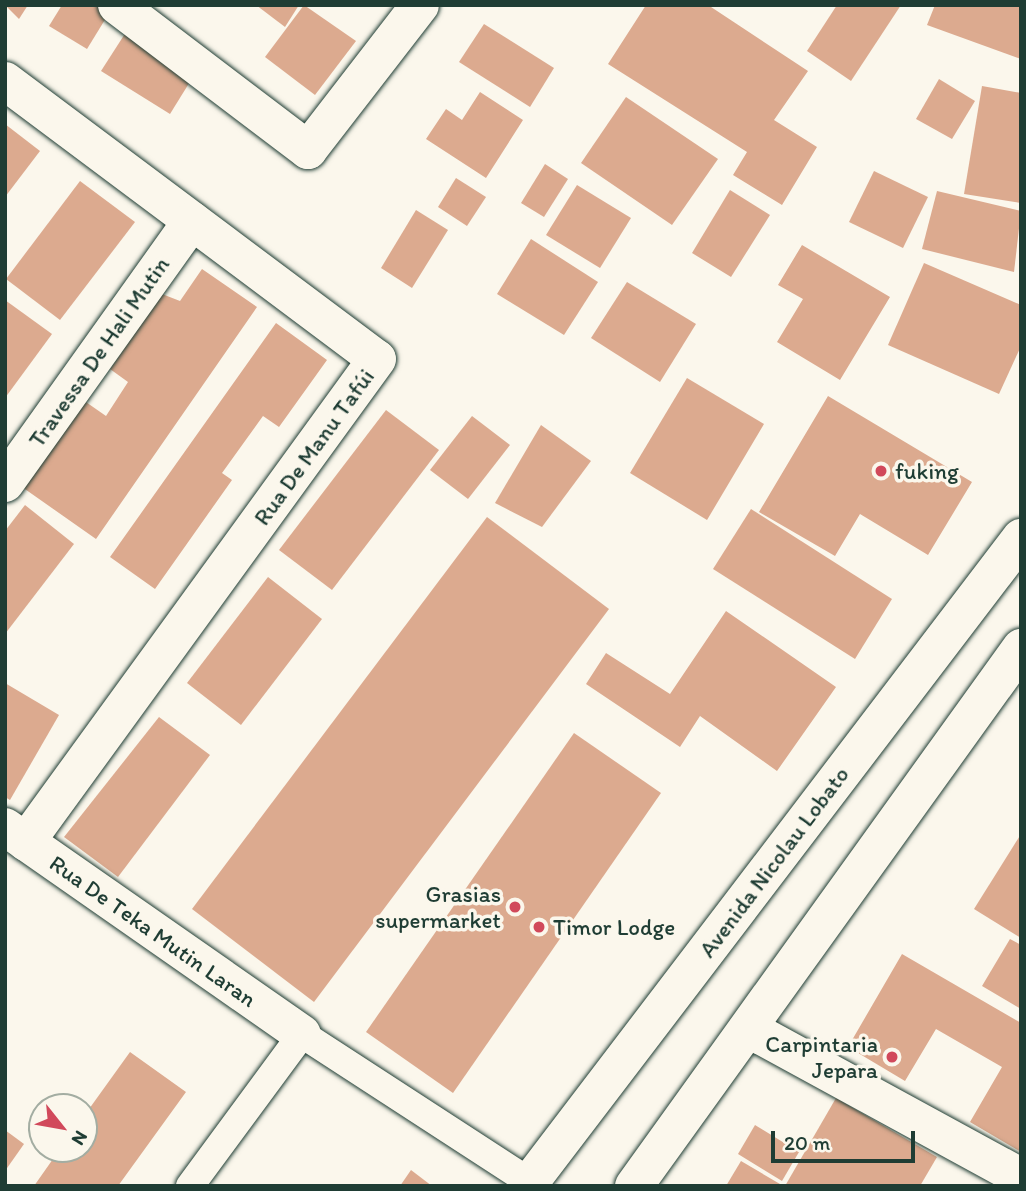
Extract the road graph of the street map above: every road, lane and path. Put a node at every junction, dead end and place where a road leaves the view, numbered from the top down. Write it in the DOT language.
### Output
graph roads {
  1 [pos="117,5"];
  2 [pos="420,5"];
  3 [pos="5,81"];
  4 [pos="192,221"];
  5 [pos="5,484"];
  6 [pos="1021,538"];
  7 [pos="1021,648"];
  8 [pos="16,834"];
  9 [pos="749,1029"];
  10 [pos="302,1034"];
  11 [pos="1021,1177"];
  12 [pos="529,1184"];
  13 [pos="190,1186"];
  14 [pos="634,1186"];
  1 -- 2 [label="street"];
  3 -- 4 [label="street, Rua De Manu Tafúi"];
  4 -- 5 [label="street, Travessa De Hali Mutin"];
  4 -- 8 [label="street, Rua De Manu Tafúi"];
  6 -- 12 [label="street, Avenida Nicolau Lobato"];
  7 -- 9 [label="street"];
  8 -- 10 [label="street, Rua De Teka Mutin Laran"];
  9 -- 11 [label="street"];
  9 -- 14 [label="street"];
  10 -- 12 [label="lane"];
  10 -- 13 [label="lane"];
}
